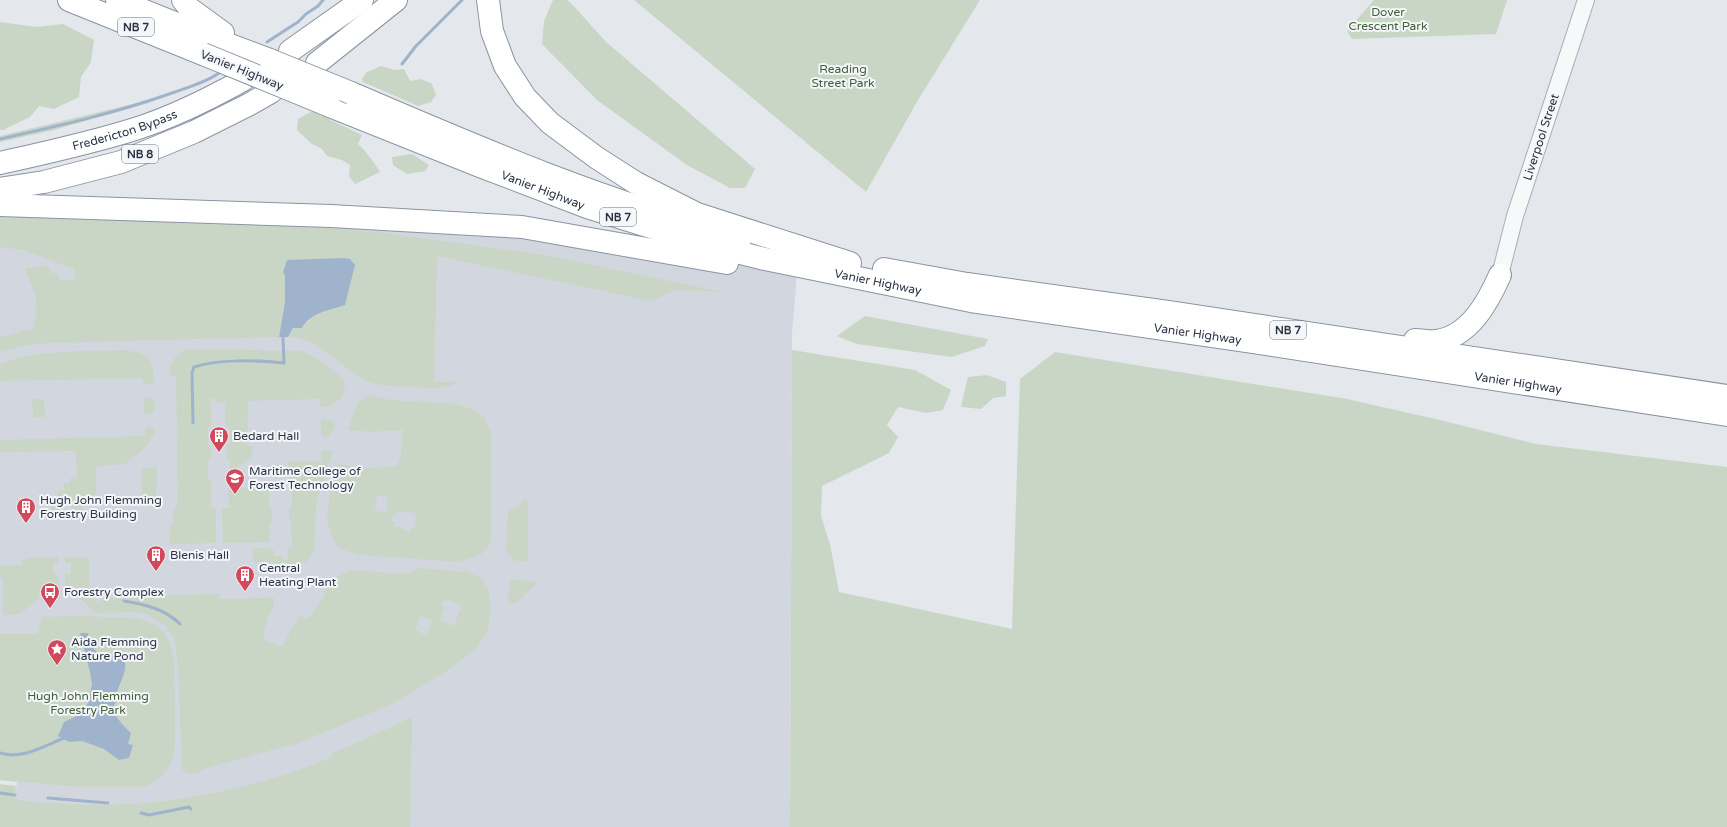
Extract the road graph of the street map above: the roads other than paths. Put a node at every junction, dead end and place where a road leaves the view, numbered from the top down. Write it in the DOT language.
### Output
graph roads {
  1 [pos="69,0"];
  2 [pos="117,0"];
  3 [pos="183,0"];
  4 [pos="338,0"];
  5 [pos="362,0"];
  6 [pos="396,0"];
  7 [pos="488,0"];
  8 [pos="1586,0"];
  9 [pos="308,39"];
  10 [pos="226,40"];
  11 [pos="290,51"];
  12 [pos="317,63"];
  13 [pos="243,80"];
  14 [pos="271,92"];
  15 [pos="0,163"];
  16 [pos="0,189"];
  17 [pos="0,206"];
  18 [pos="850,263"];
  19 [pos="1500,276"];
  20 [pos="918,291"];
  21 [pos="1333,337"];
  22 [pos="1727,396"];
  23 [pos="1727,415"];
  1 -- 20 [label="highway, Vanier Highway / NB 7, bridge"];
  2 -- 10 [label="highway, Vanier Highway / NB 7"];
  3 -- 10 [label="highway"];
  4 -- 9 [label="highway"];
  5 -- 9 [label="highway"];
  6 -- 12 [label="highway"];
  7 -- 18 [label="highway"];
  8 -- 19 [label="street, Liverpool Street"];
  9 -- 11 [label="highway"];
  10 -- 18 [label="highway, Vanier Highway / NB 7, bridge"];
  13 -- 15 [label="highway, Fredericton Bypass / NB 8"];
  14 -- 16 [label="highway, NB 8"];
  17 -- 20 [label="highway"];
  18 -- 21 [label="highway, Vanier Highway / NB 7"];
  19 -- 21 [label="highway"];
  20 -- 23 [label="highway, Vanier Highway / NB 7"];
  21 -- 22 [label="highway, Vanier Highway / NB 7"];
}
